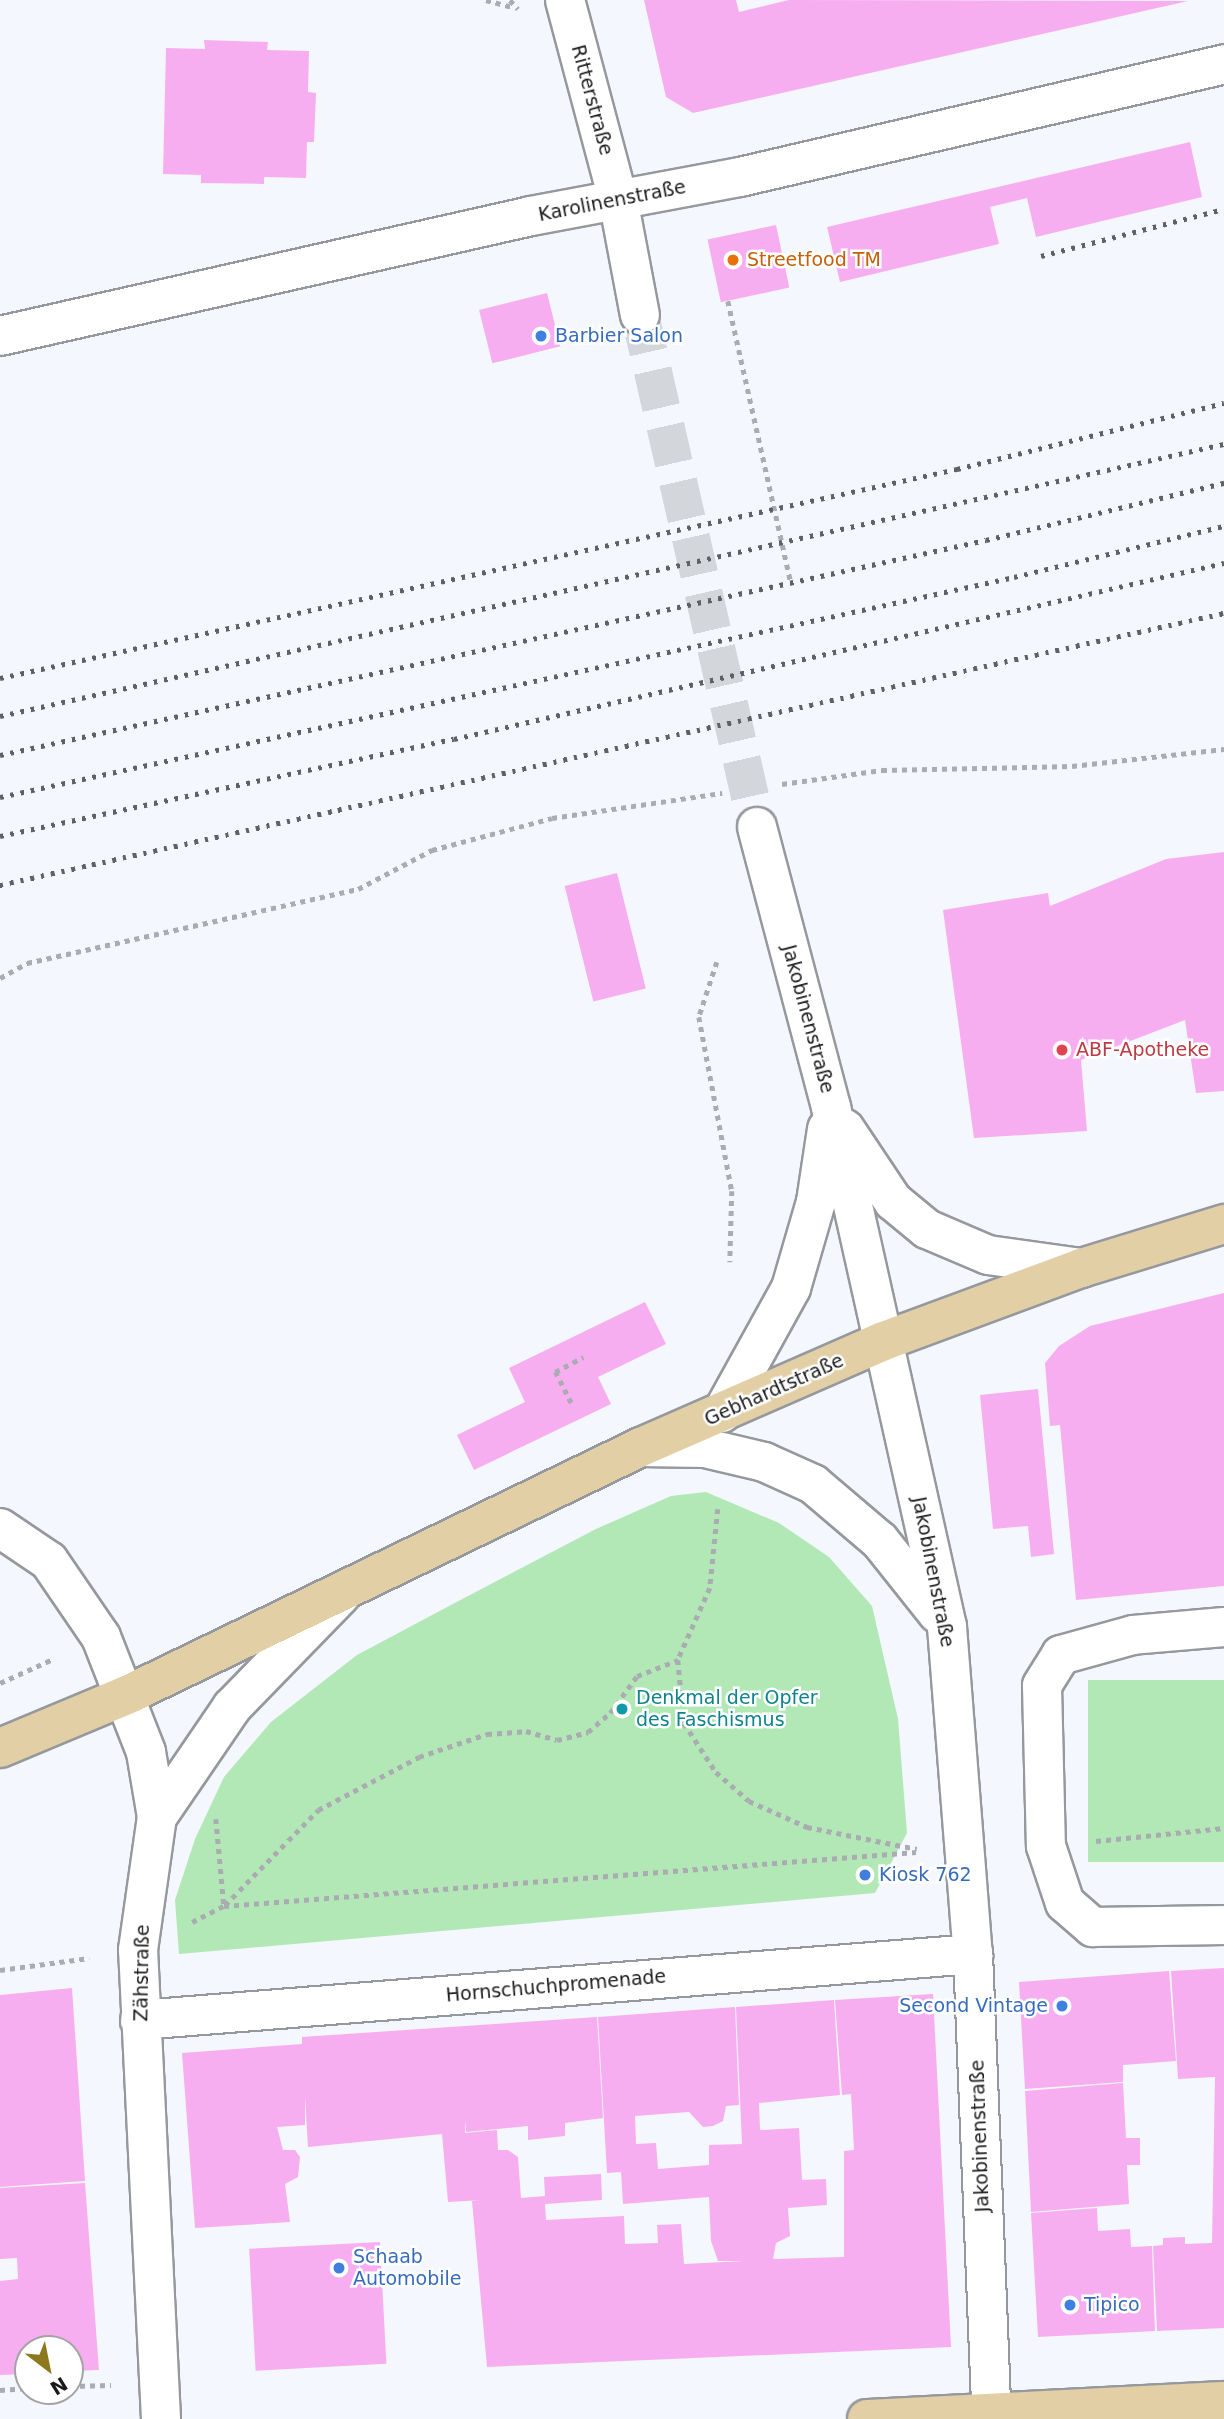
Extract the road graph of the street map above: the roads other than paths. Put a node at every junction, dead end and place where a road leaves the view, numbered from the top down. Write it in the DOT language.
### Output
graph roads {
  1 [pos="565,0"];
  2 [pos="1224,64"];
  3 [pos="618,199"];
  4 [pos="640,315"];
  5 [pos="0,336"];
  6 [pos="757,827"];
  7 [pos="831,1107"];
  8 [pos="1224,1224"];
  9 [pos="1081,1268"];
  10 [pos="881,1342"];
  11 [pos="722,1413"];
  12 [pos="641,1447"];
  13 [pos="0,1528"];
  14 [pos="341,1595"];
  15 [pos="1224,1627"];
  16 [pos="947,1628"];
  17 [pos="127,1695"];
  18 [pos="0,1748"];
  19 [pos="157,1817"];
  20 [pos="1224,1925"];
  21 [pos="973,1954"];
  22 [pos="140,2020"];
  23 [pos="1224,2400"];
  24 [pos="992,2416"];
  25 [pos="161,2419"];
  26 [pos="867,2419"];
  1 -- 3 [label="street, Ritterstraße"];
  2 -- 3 [label="street, Karolinenstraße"];
  3 -- 4 [label="street"];
  3 -- 5 [label="street, Karolinenstraße"];
  6 -- 7 [label="street, Jakobinenstraße"];
  7 -- 9 [label="street"];
  7 -- 10 [label="street, Jakobinenstraße"];
  7 -- 11 [label="street"];
  8 -- 9 [label="main road, Gebhardtstraße"];
  9 -- 10 [label="main road, Gebhardtstraße"];
  10 -- 11 [label="main road, Gebhardtstraße"];
  10 -- 16 [label="street, Jakobinenstraße"];
  11 -- 12 [label="main road, Gebhardtstraße"];
  12 -- 14 [label="main road, Gebhardtstraße"];
  12 -- 16 [label="street"];
  13 -- 17 [label="street"];
  14 -- 17 [label="main road"];
  14 -- 19 [label="street, Zähstraße"];
  15 -- 20 [label="street"];
  16 -- 21 [label="street, Jakobinenstraße"];
  17 -- 18 [label="main road"];
  17 -- 19 [label="street"];
  19 -- 22 [label="street, Zähstraße"];
  21 -- 22 [label="street, Hornschuchpromenade"];
  21 -- 24 [label="street, Jakobinenstraße"];
  22 -- 25 [label="street, Zähstraße"];
  23 -- 24 [label="main road"];
  24 -- 26 [label="main road"];
}
